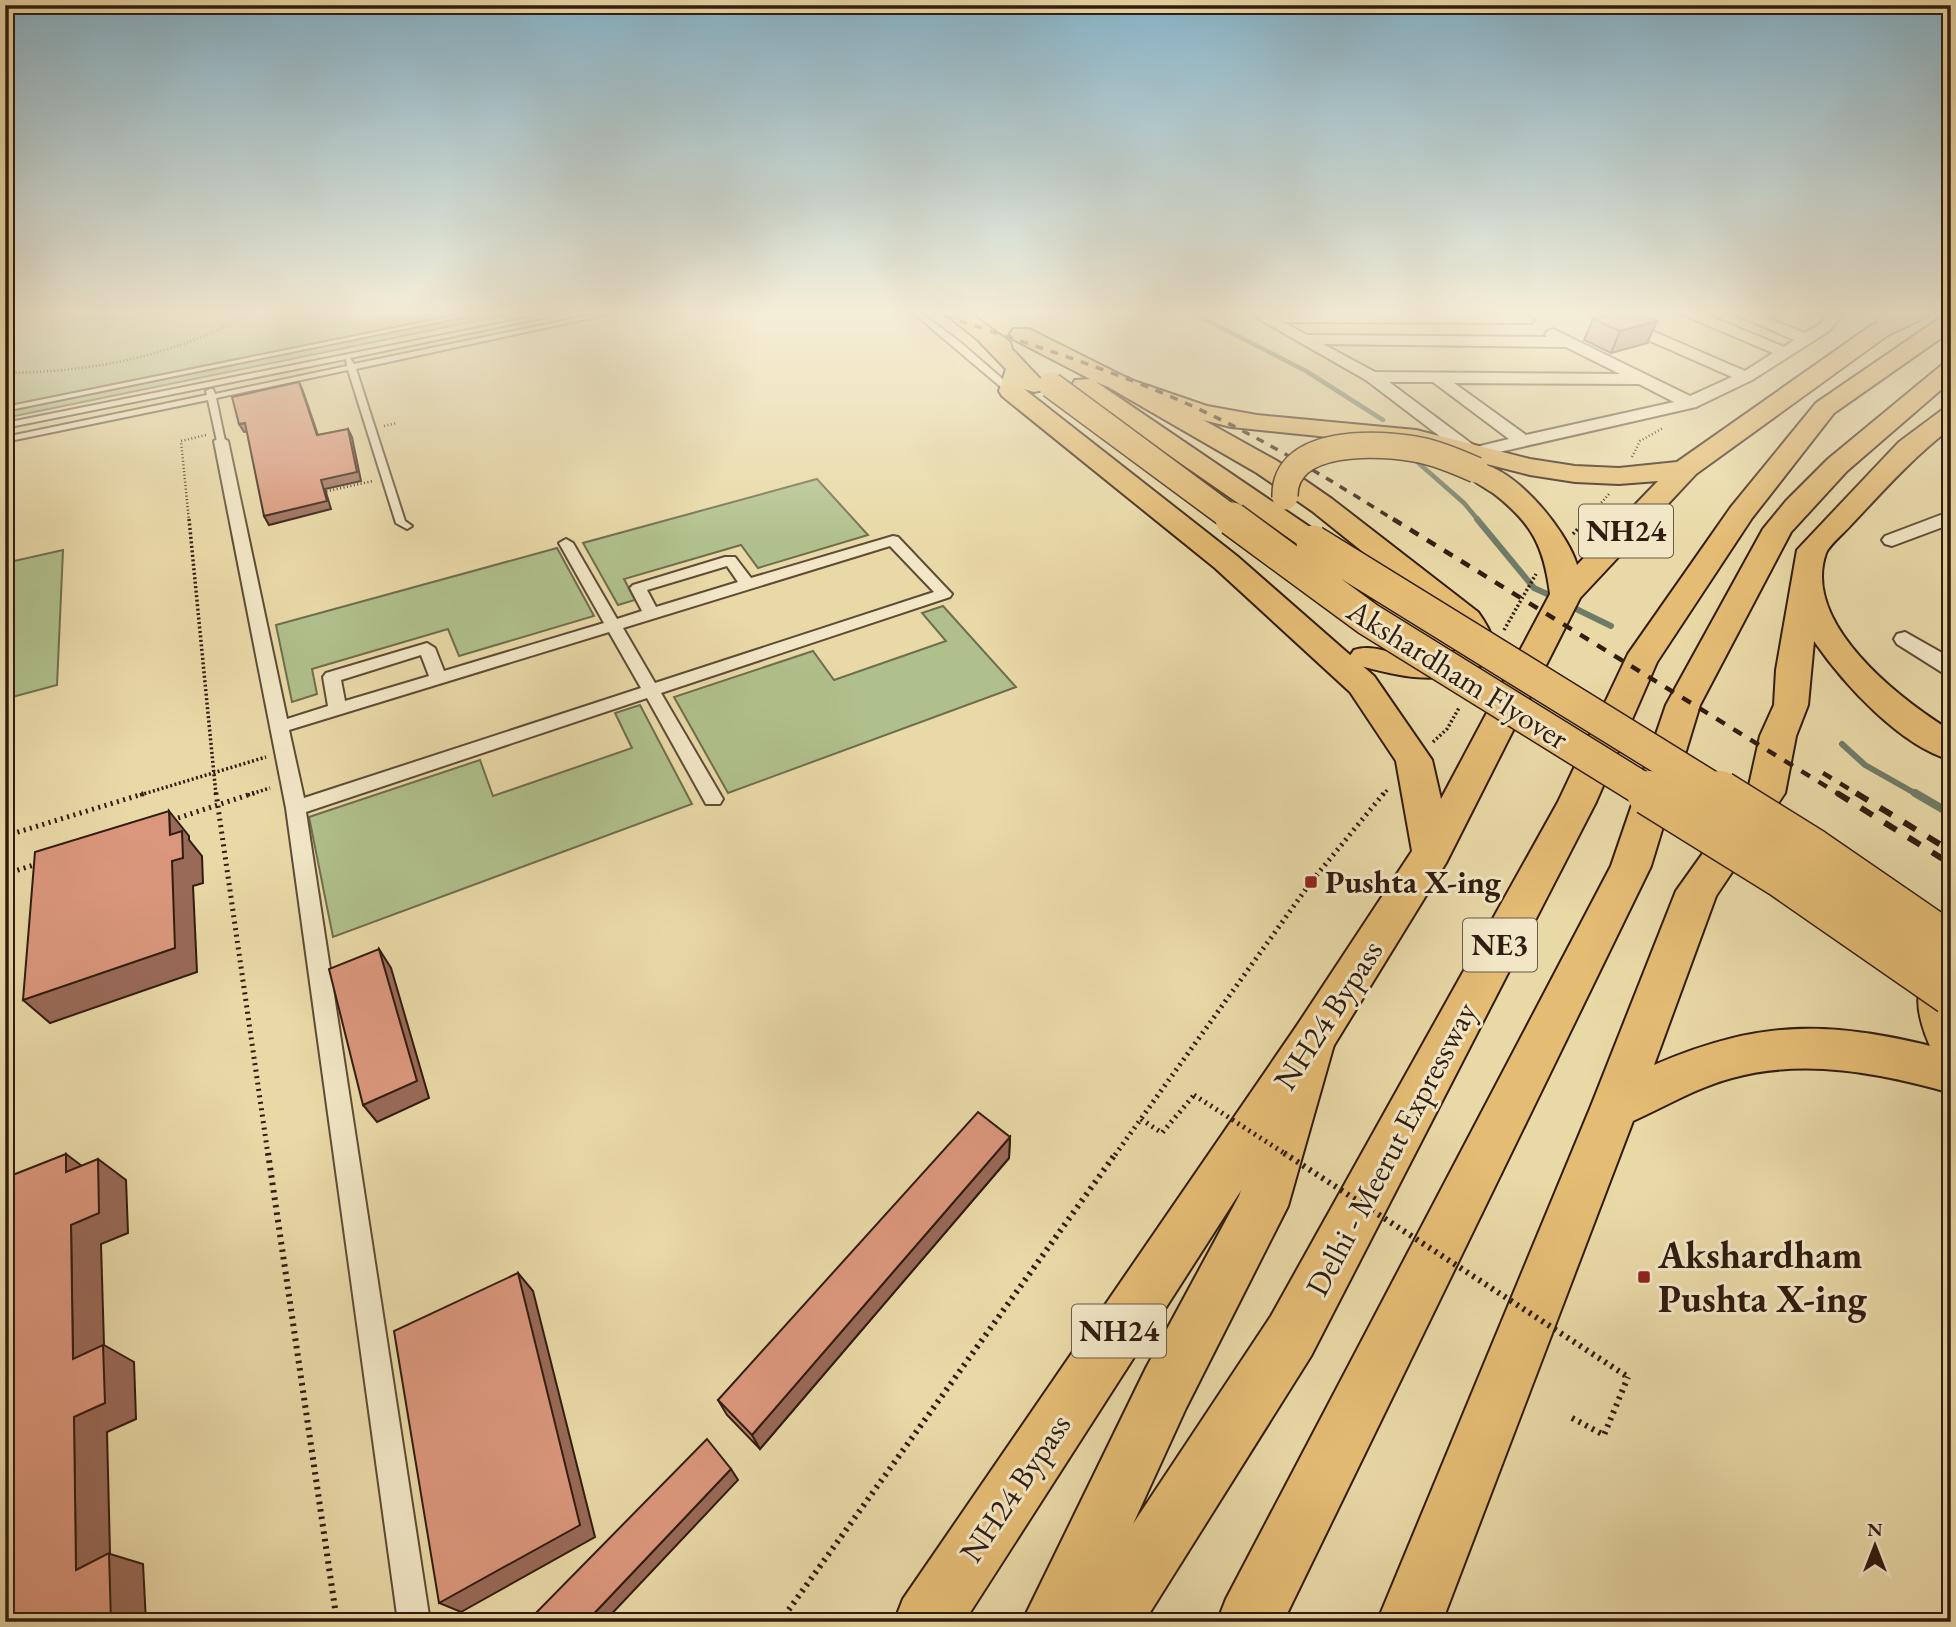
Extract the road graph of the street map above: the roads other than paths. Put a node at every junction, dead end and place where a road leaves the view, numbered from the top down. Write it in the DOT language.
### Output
graph roads {
  1 [pos="117,387"];
  2 [pos="195,387"];
  3 [pos="209,387"];
  4 [pos="256,387"];
  5 [pos="357,387"];
  6 [pos="1022,387"];
  7 [pos="1028,387"];
  8 [pos="1069,387"];
  9 [pos="1070,387"];
  10 [pos="1127,387"];
  11 [pos="1130,387"];
  12 [pos="1385,387"];
  13 [pos="1449,387"];
  14 [pos="1657,387"];
  15 [pos="1725,387"];
  16 [pos="1796,387"];
  17 [pos="1856,387"];
  18 [pos="1929,387"];
  19 [pos="211,396"];
  20 [pos="1690,403"];
  21 [pos="5,410"];
  22 [pos="1951,415"];
  23 [pos="5,426"];
  24 [pos="220,437"];
  25 [pos="5,440"];
  26 [pos="1521,440"];
  27 [pos="1473,453"];
  28 [pos="1686,468"];
  29 [pos="1951,517"];
  30 [pos="407,526"];
  31 [pos="1892,540"];
  32 [pos="1313,542"];
  33 [pos="566,544"];
  34 [pos="1806,580"];
  35 [pos="747,584"];
  36 [pos="1566,594"];
  37 [pos="652,614"];
  38 [pos="614,626"];
  39 [pos="1905,639"];
  40 [pos="1366,657"];
  41 [pos="1951,668"];
  42 [pos="438,678"];
  43 [pos="651,691"];
  44 [pos="337,709"];
  45 [pos="280,727"];
  46 [pos="1951,748"];
  47 [pos="1413,760"];
  48 [pos="713,799"];
  49 [pos="296,808"];
  50 [pos="1432,852"];
  51 [pos="1951,946"];
  52 [pos="1951,976"];
  53 [pos="1951,993"];
  54 [pos="1312,1041"];
  55 [pos="1951,1043"];
  56 [pos="1951,1072"];
  57 [pos="1615,1106"];
  58 [pos="414,1622"];
  59 [pos="926,1622"];
  60 [pos="1054,1622"];
  61 [pos="1106,1622"];
  62 [pos="1249,1622"];
  63 [pos="1409,1622"];
  1 -- 21 [label="lane"];
  2 -- 23 [label="lane"];
  3 -- 19 [label="lane"];
  4 -- 19 [label="lane"];
  5 -- 30 [label="lane"];
  6 -- 47 [label="main road"];
  7 -- 40 [label="main road"];
  8 -- 53 [label="main road, Akshardham Flyover, bridge"];
  9 -- 32 [label="main road, Akshardham Flyover"];
  10 -- 40 [label="main road"];
  11 -- 27 [label="main road"];
  12 -- 27 [label="street"];
  13 -- 26 [label="street"];
  14 -- 20 [label="street"];
  15 -- 20 [label="street"];
  16 -- 28 [label="main road, NH24 Bypass / NH24"];
  17 -- 61 [label="main road, Delhi - Meerut Expressway / NE3"];
  18 -- 62 [label="main road, NE3"];
  19 -- 24 [label="lane"];
  19 -- 25 [label="lane"];
  20 -- 26 [label="street"];
  22 -- 34 [label="main road"];
  24 -- 45 [label="street"];
  26 -- 27 [label="street"];
  27 -- 28 [label="main road"];
  28 -- 36 [label="main road, NH24 Bypass / NH24"];
  29 -- 31 [label="street"];
  32 -- 36 [label="main road, bridge"];
  32 -- 51 [label="main road, Akshardham Flyover, bridge"];
  33 -- 38 [label="street"];
  34 -- 46 [label="main road"];
  34 -- 57 [label="main road"];
  35 -- 37 [label="street"];
  35 -- 37 [label="street"];
  35 -- 43 [label="street"];
  36 -- 50 [label="main road, NH24 Bypass / NH24"];
  37 -- 38 [label="street"];
  38 -- 42 [label="street"];
  38 -- 43 [label="street"];
  39 -- 41 [label="street"];
  40 -- 47 [label="main road"];
  42 -- 44 [label="street"];
  42 -- 44 [label="street"];
  43 -- 48 [label="street"];
  43 -- 49 [label="street"];
  44 -- 45 [label="street"];
  45 -- 49 [label="street"];
  47 -- 50 [label="main road"];
  49 -- 58 [label="street"];
  50 -- 54 [label="main road, NH24 Bypass / NH24"];
  52 -- 55 [label="main road"];
  54 -- 59 [label="main road, NH24 Bypass / NH24"];
  54 -- 60 [label="main road"];
  56 -- 57 [label="main road"];
  57 -- 63 [label="main road"];
}
